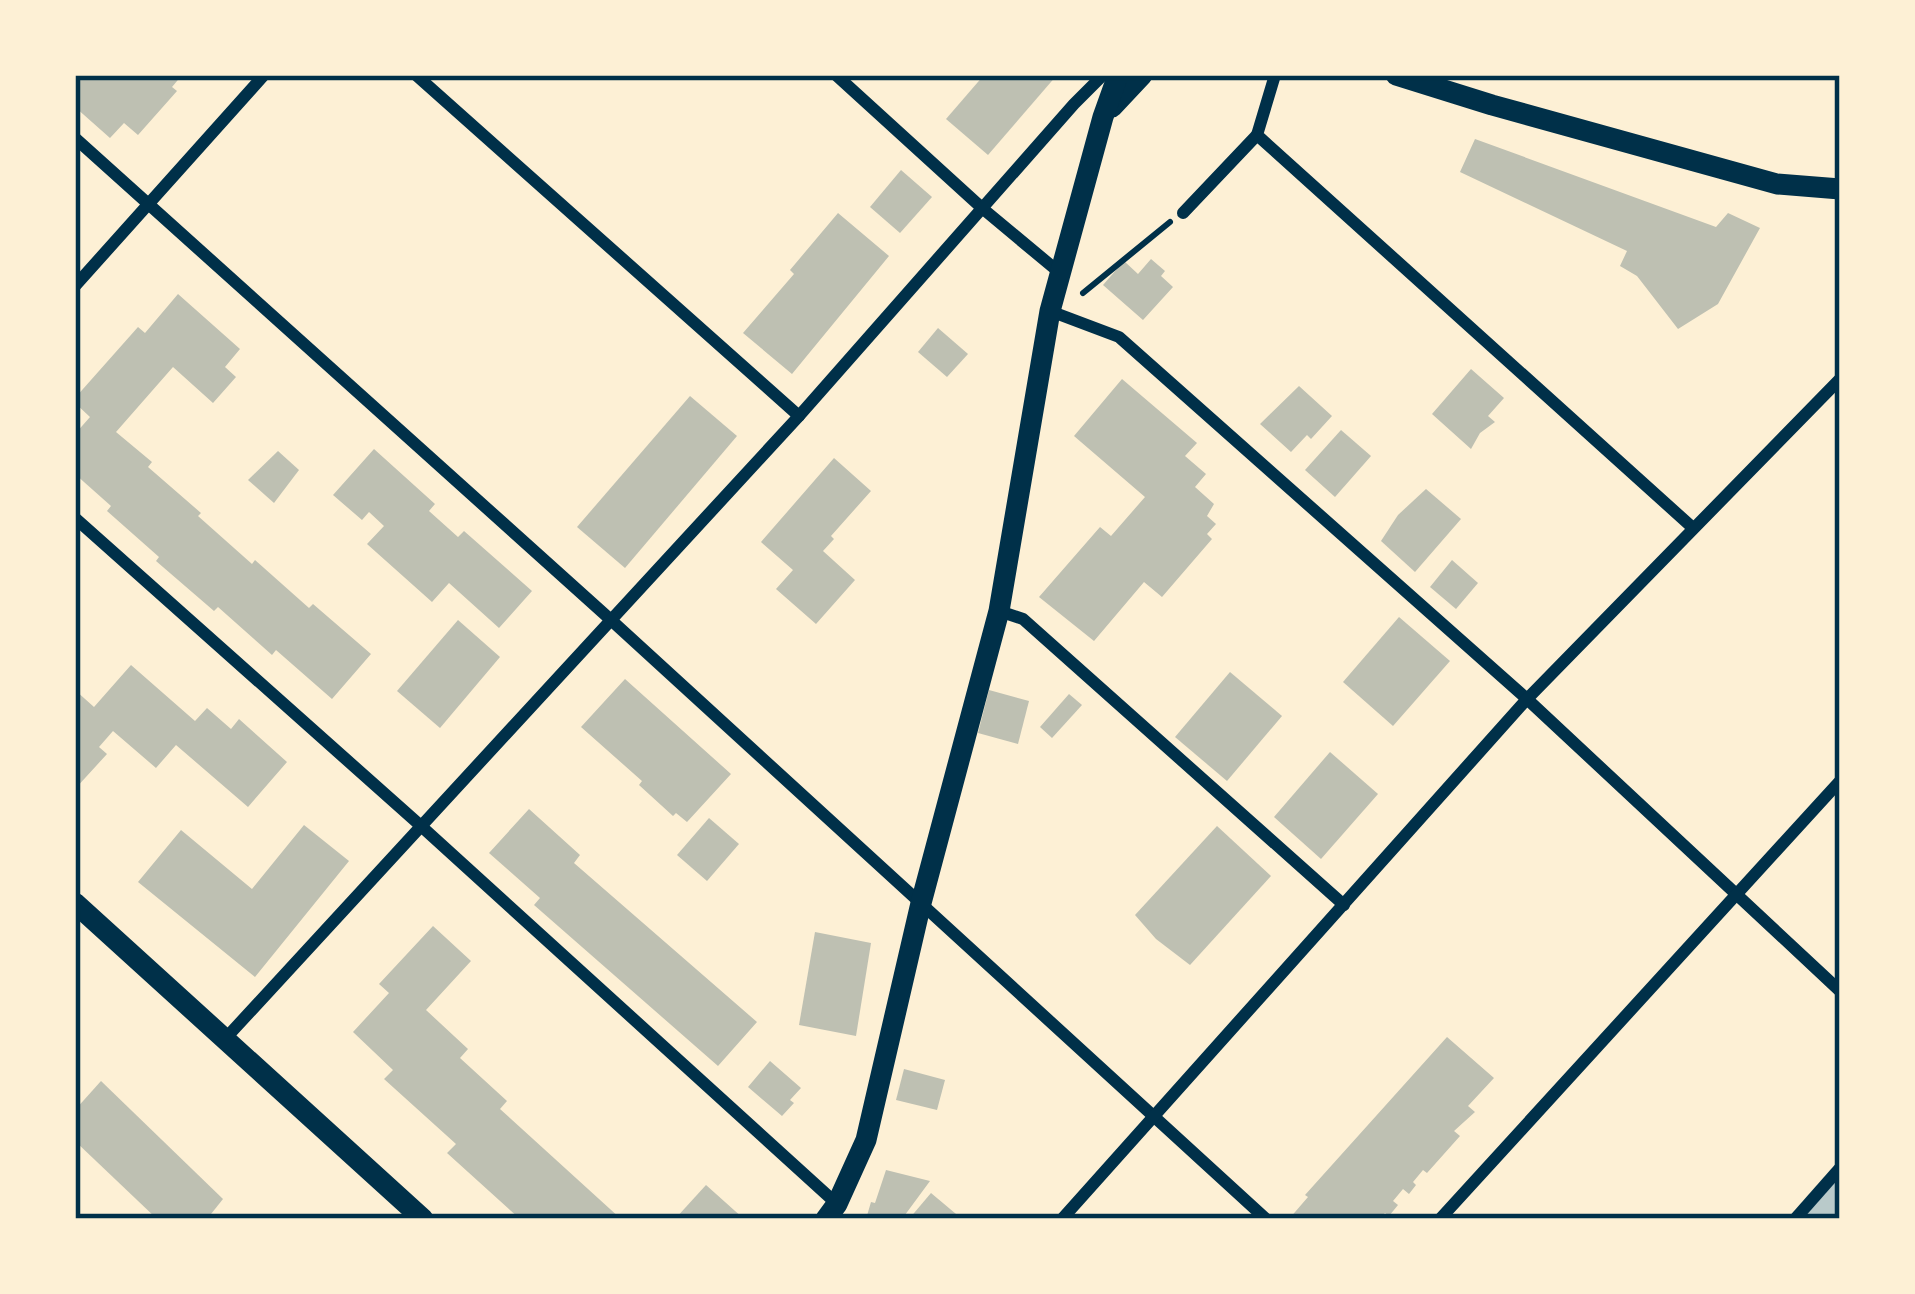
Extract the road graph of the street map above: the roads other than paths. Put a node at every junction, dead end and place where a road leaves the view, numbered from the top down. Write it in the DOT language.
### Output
graph roads {
  1 [pos="264,75"];
  2 [pos="416,75"];
  3 [pos="836,75"];
  4 [pos="1103,75"];
  5 [pos="1118,75"];
  6 [pos="1142,75"];
  7 [pos="1276,75"];
  8 [pos="1396,75"];
  9 [pos="1103,117"];
  10 [pos="1257,135"];
  11 [pos="75,138"];
  12 [pos="1840,188"];
  13 [pos="148,204"];
  14 [pos="982,208"];
  15 [pos="1183,213"];
  16 [pos="1060,273"];
  17 [pos="75,286"];
  18 [pos="1055,313"];
  19 [pos="1840,379"];
  20 [pos="799,416"];
  21 [pos="75,518"];
  22 [pos="1693,528"];
  23 [pos="999,611"];
  24 [pos="611,620"];
  25 [pos="1527,700"];
  26 [pos="1840,781"];
  27 [pos="421,826"];
  28 [pos="1737,892"];
  29 [pos="75,903"];
  30 [pos="921,903"];
  31 [pos="1344,905"];
  32 [pos="1840,991"];
  33 [pos="225,1040"];
  34 [pos="1155,1115"];
  35 [pos="1840,1168"];
  36 [pos="831,1211"];
  37 [pos="423,1219"];
  38 [pos="1062,1219"];
  39 [pos="1266,1219"];
  40 [pos="1440,1219"];
  41 [pos="1795,1219"];
  1 -- 13 [label="street"];
  2 -- 20 [label="street"];
  3 -- 14 [label="street"];
  4 -- 14 [label="street"];
  5 -- 9 [label="street"];
  6 -- 9 [label="street"];
  7 -- 10 [label="street"];
  8 -- 12 [label="street"];
  9 -- 16 [label="street"];
  10 -- 15 [label="street"];
  10 -- 22 [label="street"];
  11 -- 13 [label="street"];
  13 -- 17 [label="street"];
  13 -- 24 [label="street"];
  14 -- 16 [label="street"];
  14 -- 20 [label="street"];
  16 -- 18 [label="street"];
  18 -- 23 [label="street"];
  18 -- 25 [label="street"];
  19 -- 22 [label="street"];
  20 -- 24 [label="street"];
  21 -- 27 [label="street"];
  22 -- 25 [label="street"];
  23 -- 30 [label="street"];
  23 -- 31 [label="street"];
  24 -- 27 [label="street"];
  24 -- 30 [label="street"];
  25 -- 28 [label="street"];
  25 -- 31 [label="street"];
  26 -- 28 [label="street"];
  27 -- 33 [label="street"];
  27 -- 36 [label="street"];
  28 -- 32 [label="street"];
  28 -- 40 [label="street"];
  29 -- 33 [label="street"];
  30 -- 34 [label="street"];
  30 -- 36 [label="street"];
  31 -- 34 [label="street"];
  33 -- 37 [label="street"];
  34 -- 38 [label="street"];
  34 -- 39 [label="street"];
  35 -- 41 [label="street"];
}
